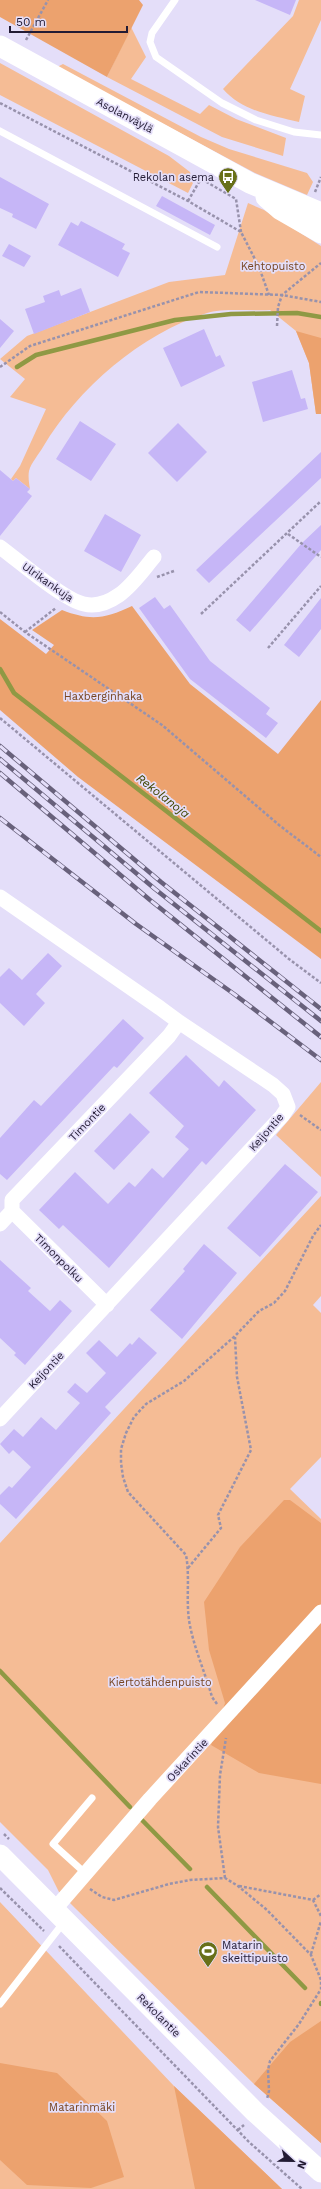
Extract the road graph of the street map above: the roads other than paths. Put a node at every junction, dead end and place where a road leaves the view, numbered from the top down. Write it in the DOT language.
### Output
graph roads {
  1 [pos="175,0"];
  2 [pos="0,46"];
  3 [pos="0,131"];
  4 [pos="321,135"];
  5 [pos="250,183"];
  6 [pos="321,214"];
  7 [pos="321,232"];
  8 [pos="217,247"];
  9 [pos="0,547"];
  10 [pos="154,557"];
  11 [pos="0,897"];
  12 [pos="179,1022"];
  13 [pos="12,1211"];
  14 [pos="0,1224"];
  15 [pos="107,1305"];
  16 [pos="0,1419"];
  17 [pos="321,1612"];
  18 [pos="92,1798"];
  19 [pos="0,1855"];
  20 [pos="82,1876"];
  21 [pos="60,1915"];
  22 [pos="0,2004"];
  23 [pos="321,2172"];
  1 -- 4 [label="lane"];
  2 -- 5 [label="main road, Asolanväylä"];
  3 -- 8 [label="lane"];
  5 -- 6 [label="main road, Asolanväylä"];
  5 -- 7 [label="main road, Asolanväylä"];
  9 -- 10 [label="street, Ulrikankuja"];
  11 -- 12 [label="street, Keijontie"];
  12 -- 13 [label="street, Timontie"];
  12 -- 15 [label="street, Keijontie"];
  13 -- 14 [label="street, Timontie"];
  13 -- 15 [label="street, Timonpolku"];
  15 -- 16 [label="street, Keijontie"];
  17 -- 20 [label="street, Oskarintie"];
  18 -- 20 [label="lane"];
  19 -- 21 [label="main road, Rekolantie"];
  20 -- 21 [label="street, Oskarintie"];
  21 -- 22 [label="lane"];
  21 -- 23 [label="main road, Rekolantie"];
}
